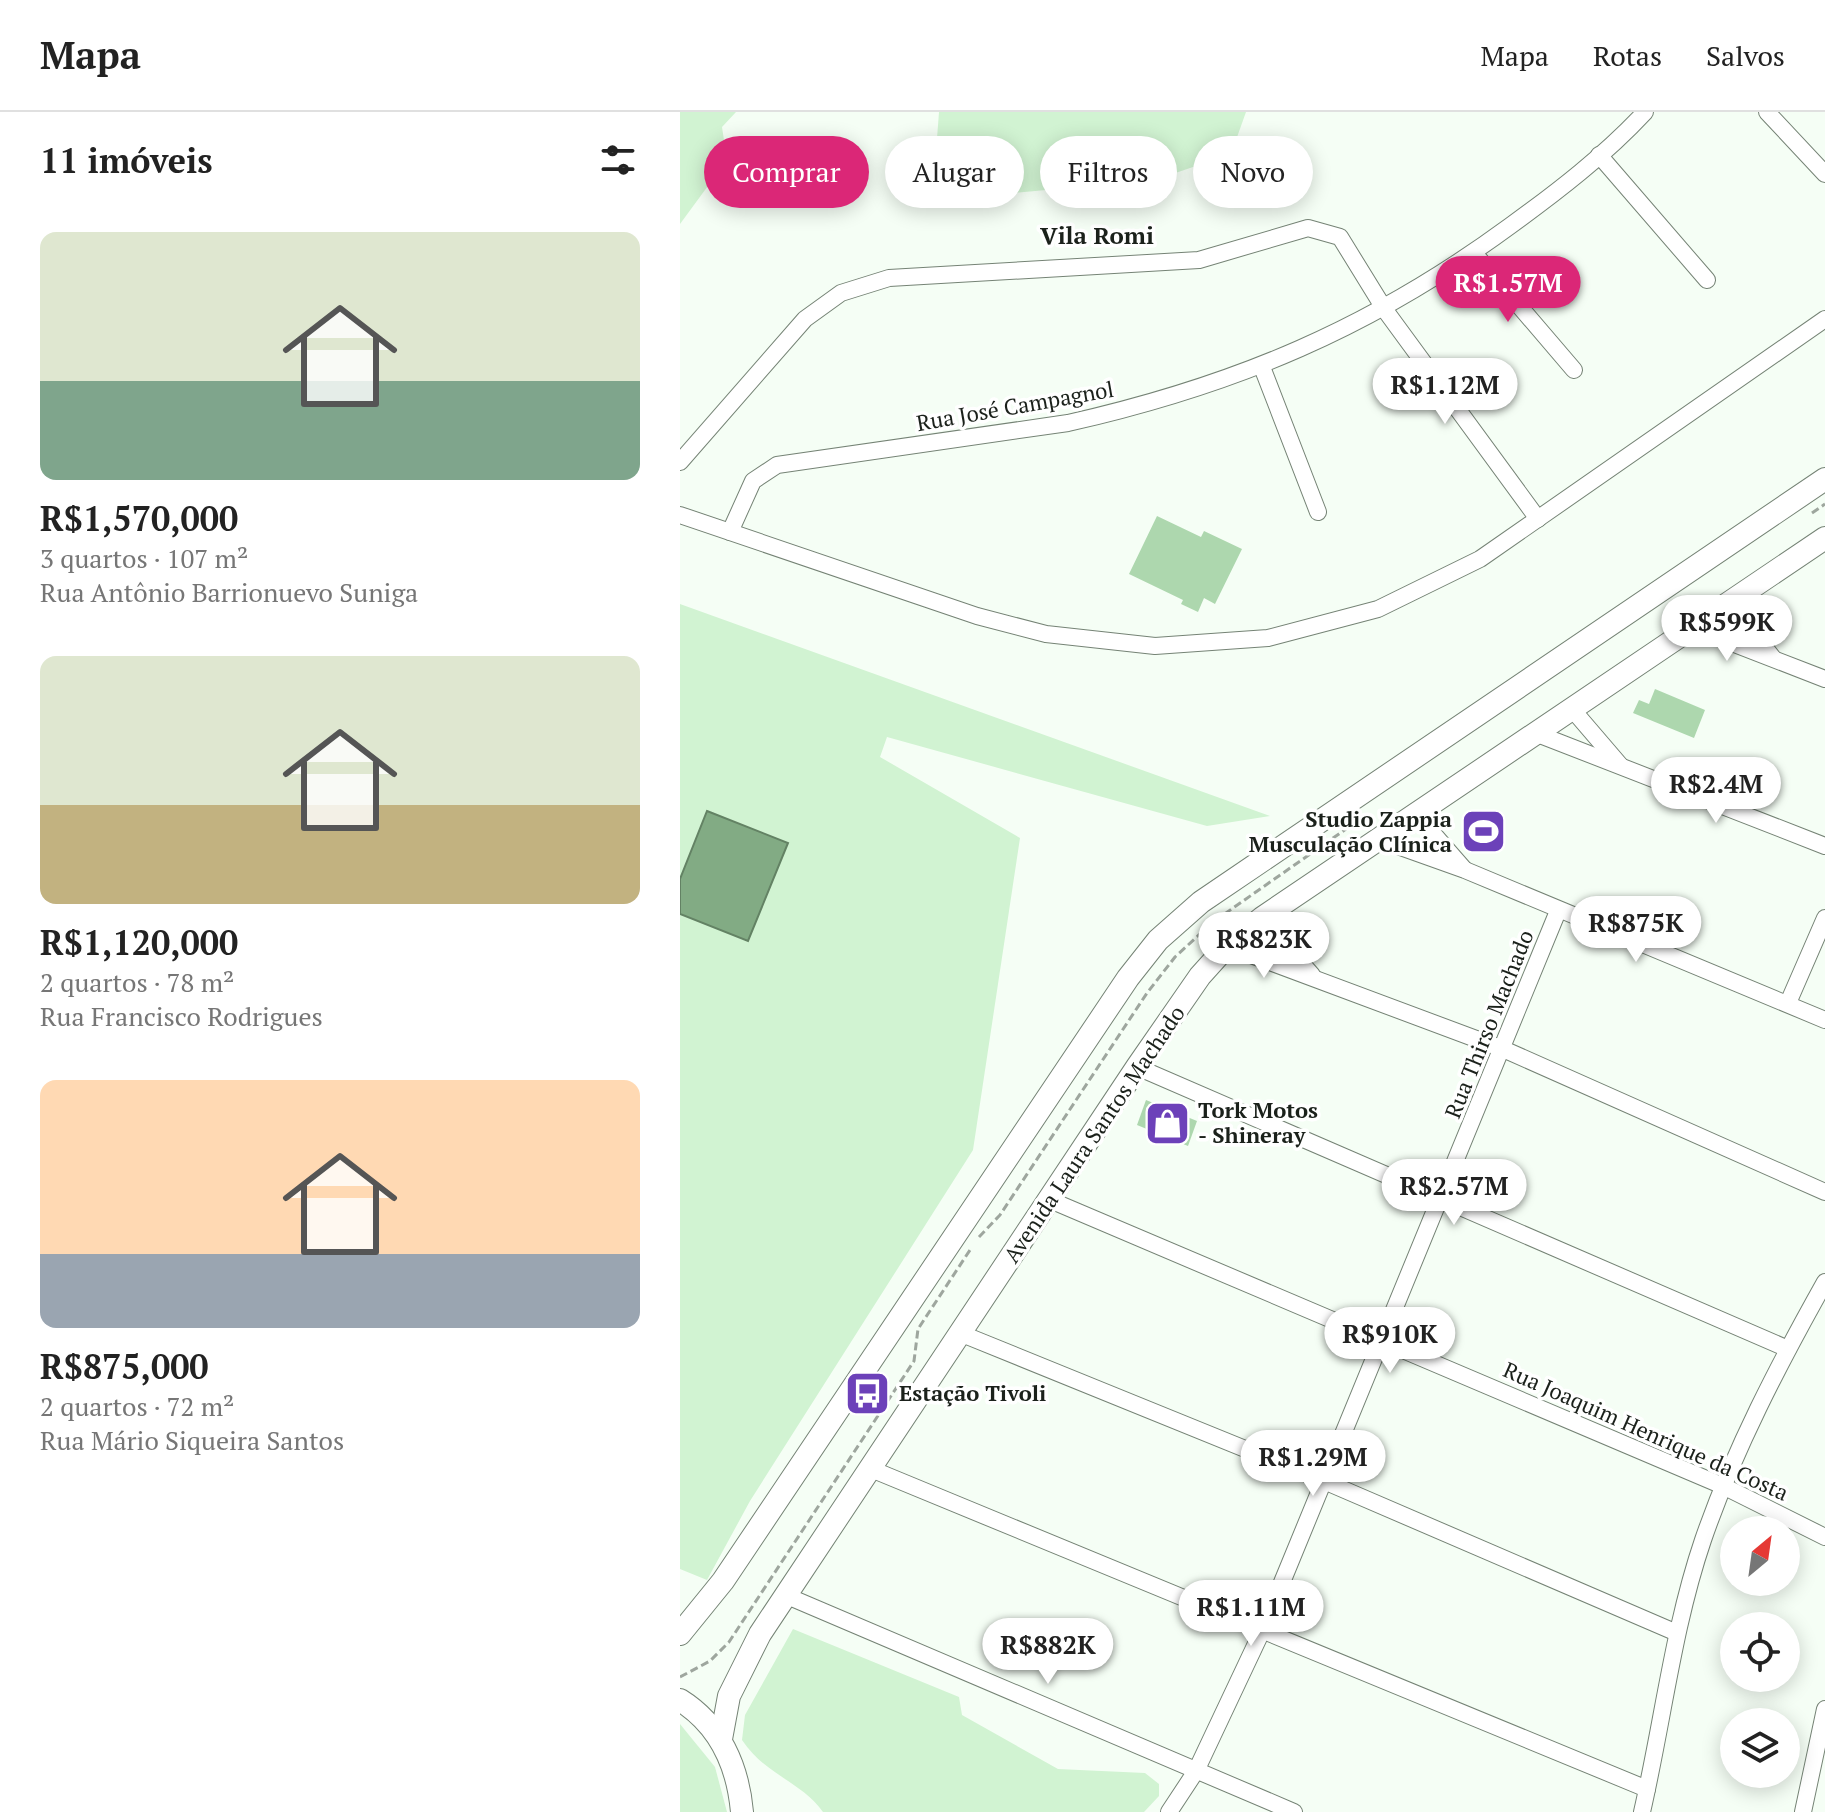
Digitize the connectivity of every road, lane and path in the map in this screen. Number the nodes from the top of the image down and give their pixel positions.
1 (1645, 112) edge
2 (1767, 112) edge
3 (1599, 155) junction
4 (1825, 174) edge
5 (1474, 253) junction
6 (1707, 280) dead end
7 (1385, 310) junction
8 (1825, 319) edge
9 (1262, 367) junction
10 (1574, 370) dead end
11 (680, 462) edge
12 (1825, 479) edge
13 (1825, 504) edge
14 (1318, 512) dead end
15 (680, 515) edge
16 (1538, 519) junction
17 (1800, 521) dead end
18 (730, 532) junction
19 (1825, 538) edge
20 (1731, 604) junction
21 (1696, 629) junction
22 (1774, 659) junction
23 (1825, 679) edge
24 (1572, 709) junction
25 (1535, 733) junction
26 (1621, 766) junction
27 (1416, 814) junction
28 (1364, 817) dead end
29 (1378, 839) junction
30 (1825, 846) edge
31 (1465, 870) junction
32 (1558, 911) junction
33 (1262, 918) junction
34 (1825, 918) edge
35 (1227, 946) junction
36 (1313, 977) junction
37 (1788, 1003) junction
38 (1825, 1020) edge
39 (1503, 1049) junction
40 (1137, 1067) junction
41 (1825, 1192) edge
42 (1050, 1200) junction
43 (1441, 1200) junction
44 (1825, 1282) edge
45 (962, 1334) junction
46 (1382, 1340) junction
47 (1788, 1349) junction
48 (871, 1469) junction
49 (1324, 1481) junction
50 (1723, 1486) junction
51 (1825, 1537) edge
52 (787, 1596) junction
53 (1262, 1631) junction
54 (1677, 1633) junction
55 (680, 1634) edge
56 (680, 1677) edge
57 (680, 1700) edge
58 (1825, 1709) edge
59 (721, 1739) junction
60 (1196, 1771) junction
61 (1647, 1789) junction
62 (742, 1812) edge
63 (1169, 1812) edge
64 (1294, 1812) edge
65 (1642, 1812) edge
66 (1803, 1812) edge

1 - 3 street, Rua José Campagnol
2 - 4 street
3 - 5 street, Rua José Campagnol
3 - 6 street
5 - 7 street, Rua José Campagnol
5 - 10 street
7 - 9 street, Rua José Campagnol
7 - 11 street
7 - 16 street
8 - 16 street
9 - 14 street
9 - 18 street, Rua José Campagnol
12 - 55 main road
13 - 17 path
15 - 18 street
16 - 18 street
19 - 20 main road, Avenida Laura Santos Machado
20 - 21 main road, Avenida Laura Santos Machado
20 - 22 street
21 - 22 street
21 - 24 main road, Avenida Laura Santos Machado
22 - 23 street
24 - 25 main road, Avenida Laura Santos Machado
24 - 26 street
25 - 26 street
25 - 27 main road, Avenida Laura Santos Machado
26 - 30 street
27 - 29 main road, Avenida Laura Santos Machado
27 - 31 street
28 - 56 path
29 - 31 street
29 - 33 main road, Avenida Laura Santos Machado
31 - 32 street
32 - 37 street
32 - 39 street, Rua Thirso Machado
33 - 35 main road, Avenida Laura Santos Machado
33 - 36 street
34 - 37 street
35 - 36 street
35 - 40 main road, Avenida Laura Santos Machado
36 - 39 street
37 - 38 street
39 - 41 street
39 - 43 street, Rua Thirso Machado
40 - 42 main road, Avenida Laura Santos Machado
40 - 43 street
42 - 45 main road, Avenida Laura Santos Machado
42 - 46 street, Rua Joaquim Henrique da Costa
43 - 46 street, Rua Thirso Machado
43 - 47 street
44 - 47 street
45 - 48 main road, Avenida Laura Santos Machado
45 - 49 street
46 - 49 street, Rua Thirso Machado
46 - 50 street, Rua Joaquim Henrique da Costa
47 - 50 street
48 - 52 main road, Avenida Laura Santos Machado
48 - 53 street
49 - 53 street, Rua Thirso Machado
49 - 54 street
50 - 51 street, Rua Joaquim Henrique da Costa
50 - 54 street
52 - 59 main road, Avenida Laura Santos Machado
52 - 60 street
53 - 60 street, Rua Thirso Machado
53 - 61 street
54 - 61 street
57 - 59 main road
58 - 66 street
59 - 62 main road
60 - 63 street, Rua Thirso Machado
60 - 64 street
61 - 65 street

